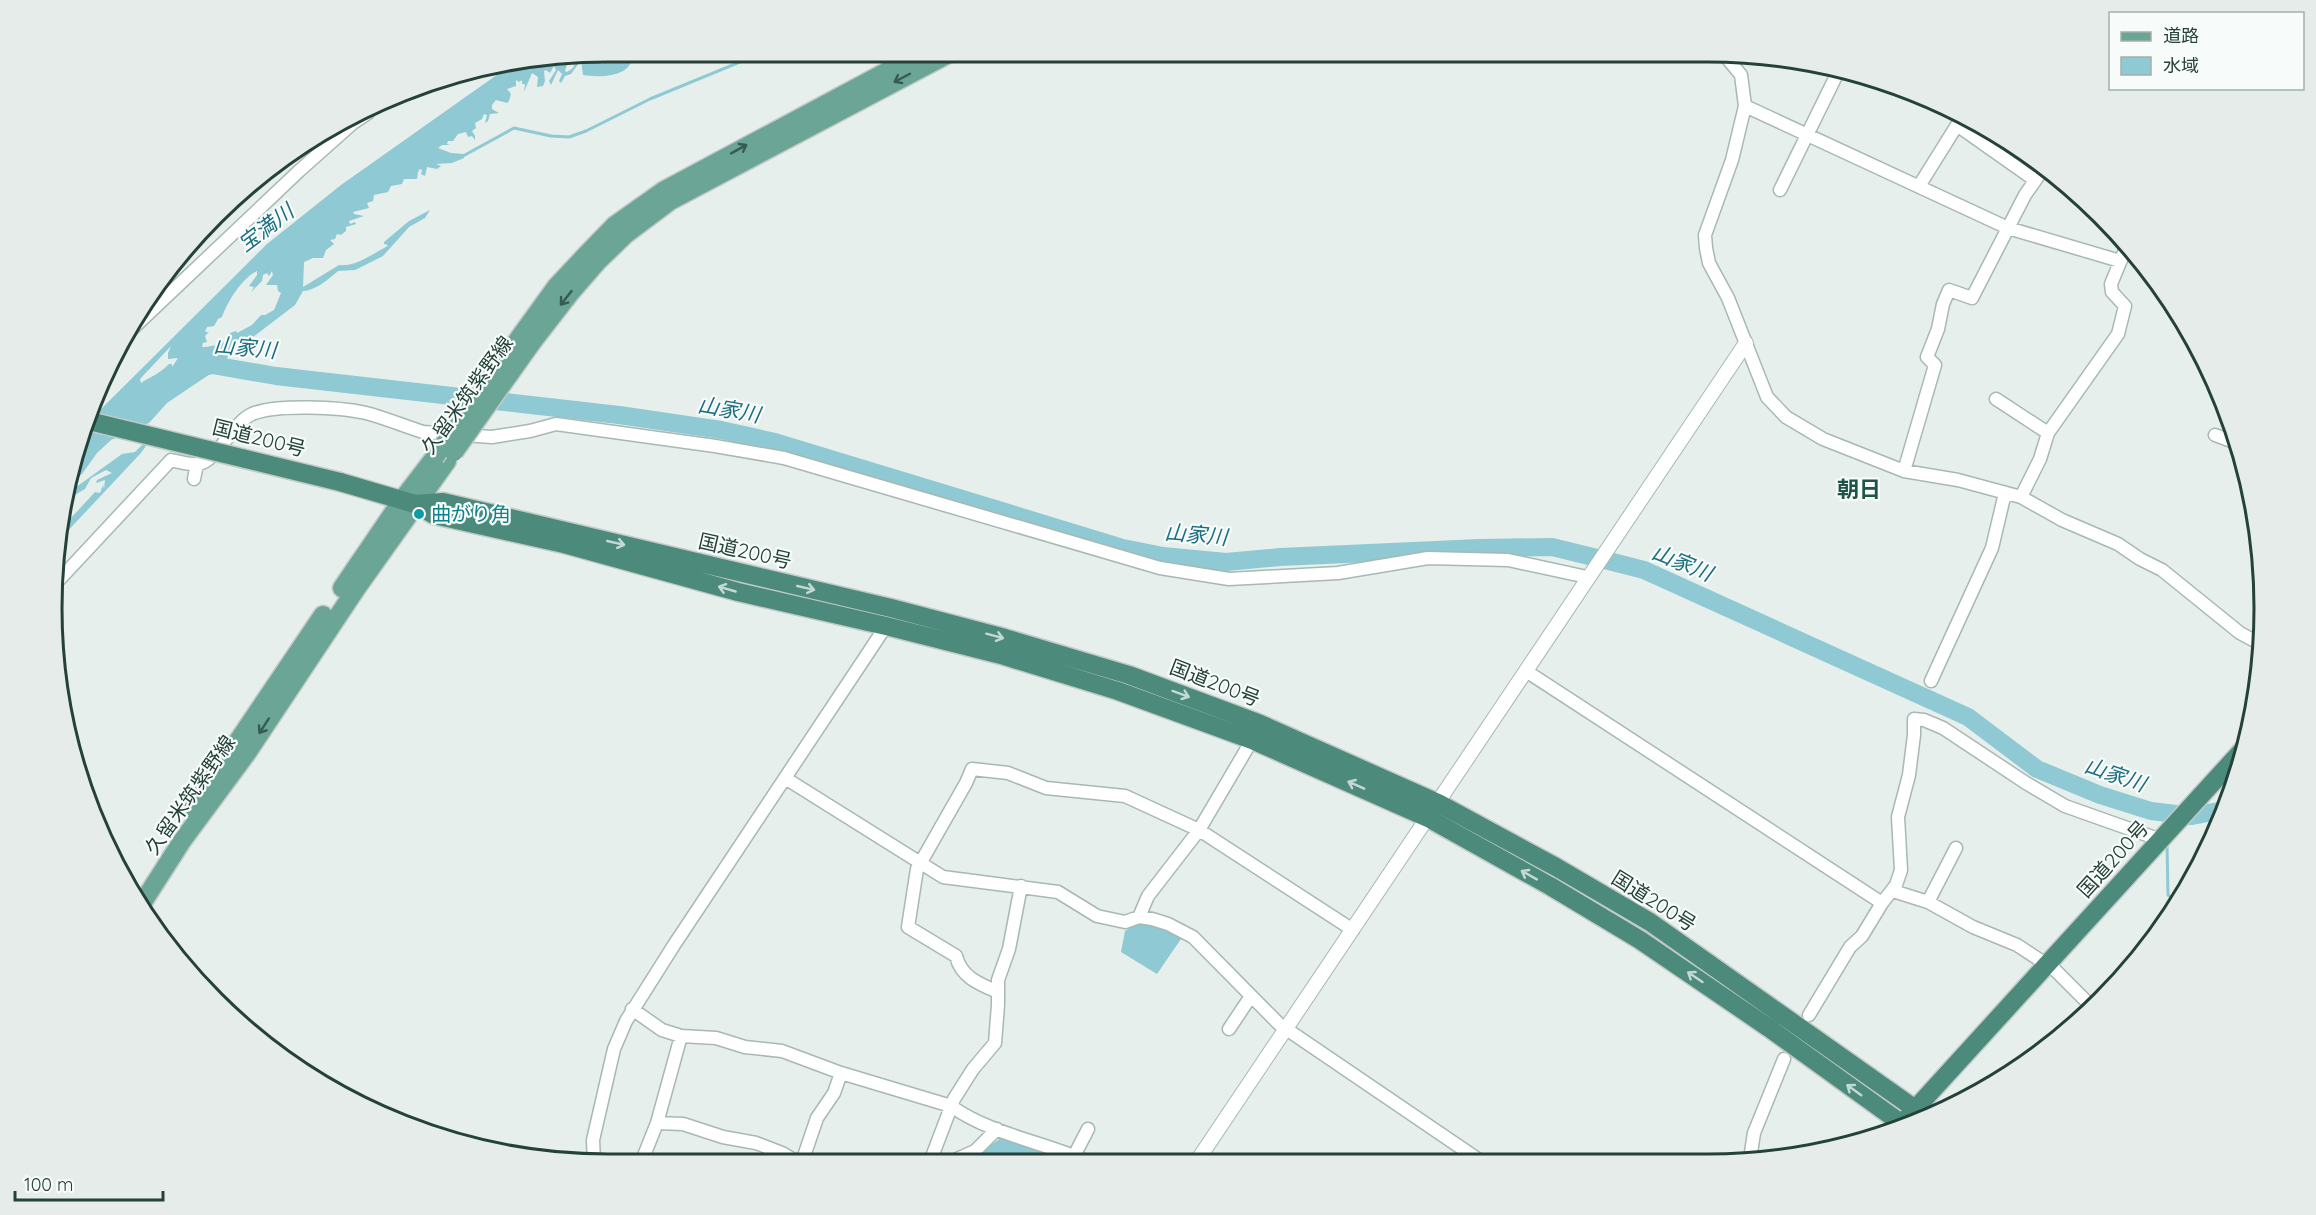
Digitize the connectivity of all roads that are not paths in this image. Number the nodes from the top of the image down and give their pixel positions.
1 (904, 62) edge
2 (933, 62) edge
3 (1731, 63) edge
4 (1836, 77) edge
5 (1745, 106) junction
6 (1957, 125) joint
7 (348, 128) edge
8 (1807, 133) junction
9 (2040, 173) edge
10 (2035, 180) junction
11 (1919, 186) junction
12 (1780, 190) dead end
13 (2008, 228) junction
14 (2124, 253) edge
15 (2120, 261) junction
16 (147, 315) edge
17 (528, 338) junction
18 (1746, 343) junction
19 (1996, 399) dead end
20 (94, 422) edge
21 (2048, 433) junction
22 (2215, 435) dead end
23 (2228, 440) edge
24 (197, 464) junction
25 (1904, 471) junction
26 (195, 479) dead end
27 (2006, 493) junction
28 (2021, 497) junction
29 (409, 502) junction
30 (63, 575) edge
31 (1587, 577) junction
32 (886, 626) junction
33 (2253, 640) edge
34 (1526, 671) junction
35 (1931, 681) dead end
36 (1252, 740) junction
37 (2233, 761) edge
38 (785, 778) junction
39 (1433, 811) junction
40 (1198, 830) junction
41 (2161, 840) junction
42 (1956, 848) dead end
43 (920, 863) junction
44 (1021, 886) junction
45 (139, 887) edge
46 (1893, 891) junction
47 (146, 898) edge
48 (1928, 902) junction
49 (1882, 903) junction
50 (1139, 918) junction
51 (1353, 930) junction
52 (2048, 965) junction
53 (998, 992) junction
54 (1251, 996) junction
55 (2087, 1002) edge
56 (632, 1009) junction
57 (1809, 1015) dead end
58 (1229, 1029) dead end
59 (1286, 1029) junction
60 (681, 1036) junction
61 (1784, 1059) dead end
62 (841, 1073) junction
63 (951, 1106) junction
64 (1928, 1107) edge
65 (1918, 1111) edge
66 (1894, 1121) edge
67 (657, 1123) junction
68 (997, 1128) junction
69 (1088, 1129) dead end
70 (1751, 1151) edge
71 (593, 1153) edge
72 (645, 1154) edge
73 (784, 1154) edge
74 (805, 1154) edge
75 (933, 1154) edge
76 (968, 1154) edge
77 (1068, 1154) edge
78 (1075, 1154) edge
79 (1202, 1154) edge
80 (1470, 1154) edge

17 -> 1 main road, 久留米筑紫野線
2 -> 17 main road, 久留米筑紫野線
3 - 5 street
4 - 8 street
5 - 8 street
5 - 18 street
6 - 10 street
6 - 11 street
7 - 16 street
8 - 11 street
8 - 12 street
9 - 10 street
10 - 13 street
11 - 13 street
13 - 15 street
13 - 25 street
14 - 15 street
15 - 21 street
17 - 29 main road, 久留米筑紫野線, bridge
18 - 25 street
18 - 31 street
19 - 21 street
20 - 29 highway, 国道200号, bridge
21 - 28 street
22 - 23 street
24 - 26 street
24 - 30 street
24 - 31 street
25 - 27 street
27 - 28 street
27 - 35 street
28 - 33 street
32 -> 29 highway, 国道200号
29 -> 39 highway, 国道200号
29 - 45 main road, 久留米筑紫野線
29 -> 47 main road, 久留米筑紫野線
31 - 34 street
32 - 36 highway, 国道200号
32 - 38 street
34 - 39 street
34 - 49 street
39 -> 36 highway, 国道200号
36 - 40 street
37 - 41 highway, 国道200号
38 - 43 street
38 - 56 street
39 - 51 street
39 - 65 highway, 国道200号
66 -> 39 highway, 国道200号
40 - 43 street
40 - 50 street
40 - 51 street
41 - 46 street
41 - 52 highway, 国道200号
42 - 48 street
43 - 44 street
43 - 53 street
44 - 50 street
44 - 53 street
46 - 48 street
46 - 49 street
48 - 52 street
49 - 57 street
50 - 54 street
51 - 59 street
52 - 55 street
52 - 64 highway, 国道200号
53 - 63 street
54 - 58 street
54 - 59 street
56 - 60 street
56 - 71 street
59 - 79 street
59 - 80 street
60 - 62 street
60 - 67 street
61 - 70 street
62 - 63 street
62 - 74 street
63 - 68 street
63 - 75 street
67 - 72 street
67 - 73 street
68 - 76 street
68 - 77 street
69 - 78 street

